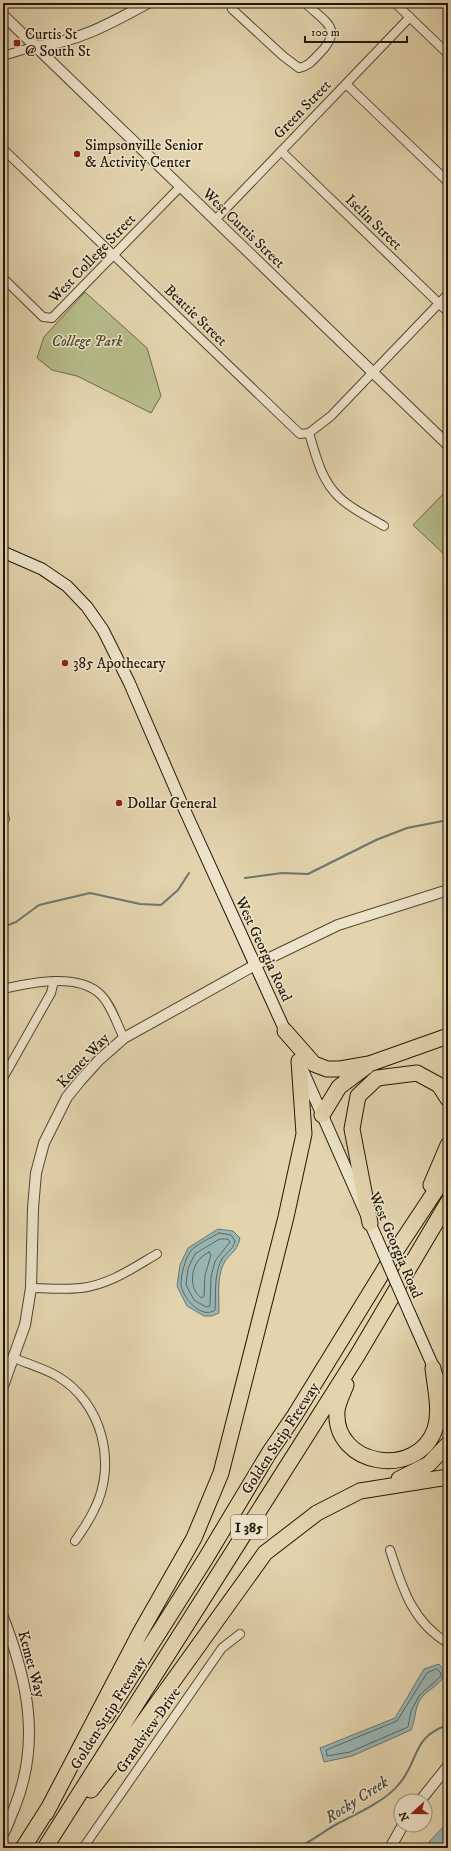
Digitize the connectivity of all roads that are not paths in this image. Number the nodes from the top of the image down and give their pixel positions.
1 (148, 3) edge
2 (230, 3) edge
3 (305, 3) edge
4 (395, 3) edge
5 (3, 15) edge
6 (410, 17) junction
7 (36, 46) junction
8 (448, 54) edge
9 (3, 56) edge
10 (346, 84) junction
11 (3, 149) edge
12 (281, 151) junction
13 (448, 182) edge
14 (180, 187) junction
15 (215, 220) junction
16 (113, 256) junction
17 (3, 278) edge
18 (448, 294) edge
19 (439, 303) junction
20 (448, 312) edge
21 (372, 372) junction
22 (309, 433) junction
23 (448, 445) edge
24 (384, 526) dead end
25 (3, 552) edge
26 (448, 890) edge
27 (256, 965) junction
28 (54, 981) junction
29 (3, 989) edge
30 (285, 1031) junction
31 (448, 1036) edge
32 (124, 1038) junction
33 (299, 1061) junction
34 (369, 1064) junction
35 (3, 1078) edge
36 (448, 1098) edge
37 (322, 1115) junction
38 (448, 1145) edge
39 (448, 1172) edge
40 (448, 1202) edge
41 (370, 1223) junction
42 (414, 1226) junction
43 (157, 1254) dead end
44 (31, 1288) junction
45 (357, 1356) junction
46 (14, 1358) junction
47 (433, 1368) junction
48 (3, 1386) edge
49 (448, 1400) edge
50 (448, 1444) edge
51 (448, 1477) edge
52 (387, 1485) junction
53 (75, 1541) dead end
54 (390, 1550) dead end
55 (3, 1617) edge
56 (240, 1634) dead end
57 (448, 1643) edge
58 (448, 1766) edge
59 (426, 1793) edge
60 (46, 1813) junction
61 (398, 1833) edge
62 (3, 1834) edge
63 (23, 1848) edge
64 (46, 1848) edge
65 (83, 1848) edge
66 (390, 1848) edge

1 - 7 street
2 - 3 street
4 - 6 street
5 - 7 street, West Curtis Street
6 - 8 street
6 - 10 street, Green Street
7 - 9 street
7 - 14 street, West Curtis Street
10 - 12 street, Green Street
10 - 13 street
11 - 16 street, Beattie Street
12 - 15 street, Green Street
12 - 19 street, Iselin Street
14 - 15 street, West Curtis Street
14 - 16 street, West College Street
15 - 21 street, West Curtis Street
16 - 17 street, West College Street
16 - 22 street, Beattie Street
18 - 19 street
19 - 20 street, Iselin Street
19 - 21 street
21 - 22 street
21 - 23 street, West Curtis Street
22 - 24 street
25 - 27 main road, West Georgia Road
26 - 27 street, Kemet Way
27 - 30 main road, West Georgia Road
27 - 32 street, Kemet Way
28 - 29 street
28 - 32 street
28 - 35 street
30 - 33 main road, West Georgia Road
30 - 34 highway
31 - 34 highway
32 - 44 street, Kemet Way
33 - 37 main road, West Georgia Road
33 - 60 highway
34 - 37 highway
36 - 41 highway
37 - 41 main road, West Georgia Road
38 - 42 highway
39 - 42 highway, Golden Strip Freeway / I 385
40 - 45 highway, Golden Strip Freeway / I 385
41 - 47 main road, West Georgia Road, bridge
42 - 60 highway, Golden Strip Freeway / I 385
43 - 44 street
44 - 46 street, Kemet Way
45 - 47 highway
45 - 64 highway, Golden Strip Freeway / I 385
46 - 48 street, Kemet Way
46 - 53 street
47 - 49 main road, West Georgia Road
50 - 52 highway
51 - 52 highway
52 - 64 highway
54 - 57 street
55 - 62 street, Kemet Way
56 - 65 street, Grandview Drive
58 - 59 street
60 - 63 highway, Golden Strip Freeway / I 385
61 - 66 street

